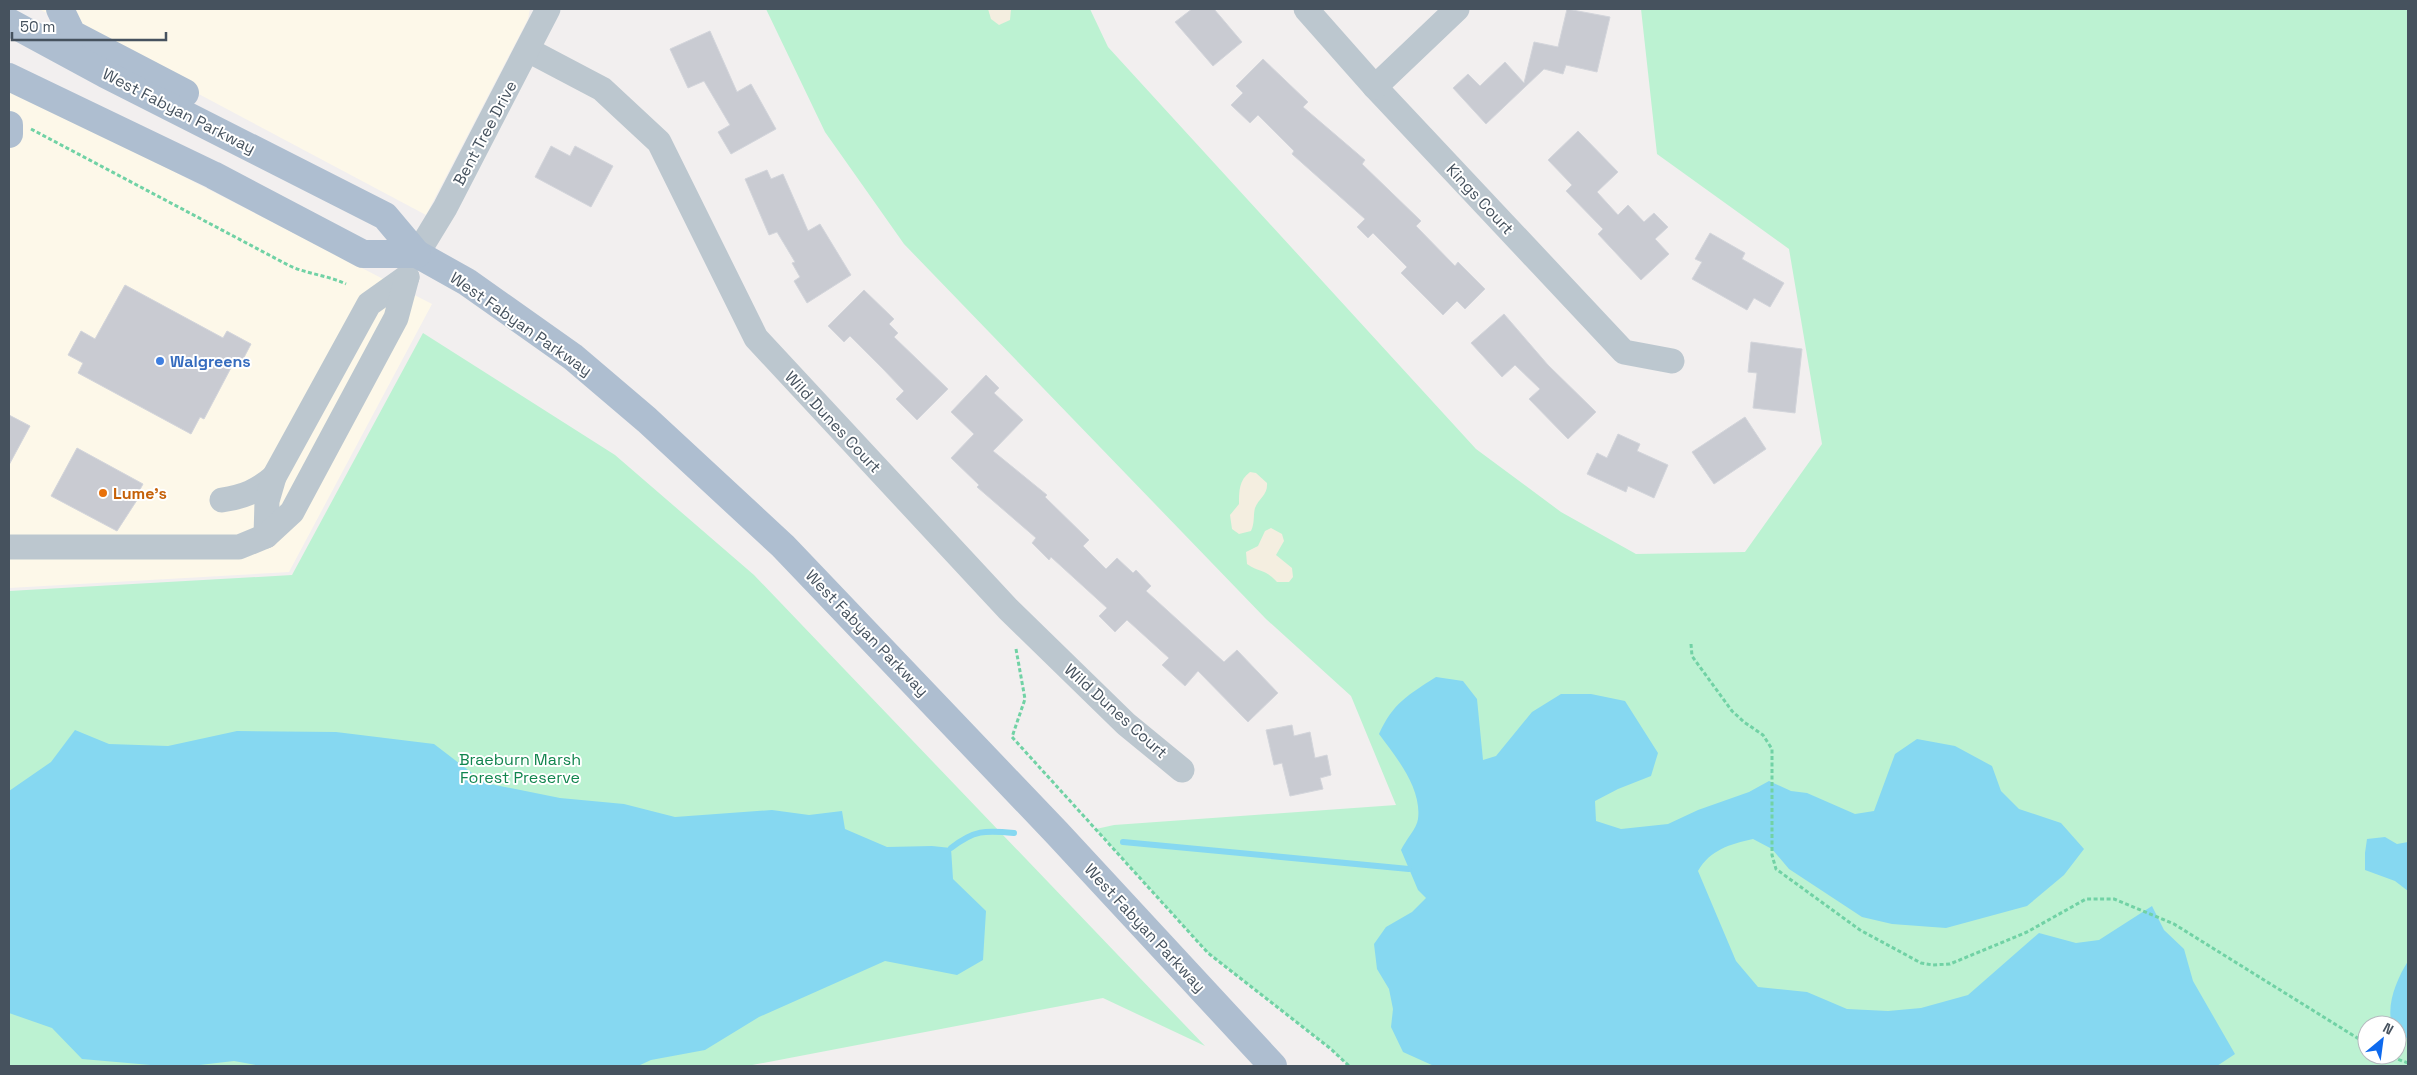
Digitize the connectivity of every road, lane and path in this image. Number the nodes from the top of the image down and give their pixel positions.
1 (60, 9) edge
2 (548, 9) edge
3 (1306, 9) edge
4 (1457, 9) edge
5 (9, 22) edge
6 (528, 50) junction
7 (9, 77) edge
8 (1375, 87) junction
9 (15, 128) edge
10 (302, 172) junction
11 (417, 254) junction
12 (346, 284) dead end
13 (1672, 361) dead end
14 (274, 477) junction
15 (222, 500) dead end
16 (266, 536) junction
17 (9, 548) edge
18 (1015, 644) dead end
19 (1691, 644) dead end
20 (1182, 770) dead end
21 (2357, 1038) edge
22 (1272, 1065) edge
23 (1349, 1066) edge

1 - 10 main road
2 - 6 street, Bent Tree Drive
3 - 8 street, Kings Court
4 - 8 street
5 - 10 main road, West Fabyan Parkway
6 - 11 street, Bent Tree Drive
6 - 20 street, Wild Dunes Court
7 - 11 main road, West Fabyan Parkway
8 - 13 street, Kings Court
9 - 12 path
10 - 11 main road, West Fabyan Parkway
11 - 22 main road, West Fabyan Parkway
14 - 15 street
14 - 16 street
14 - 16 street
16 - 17 street
18 - 23 path
19 - 21 path

